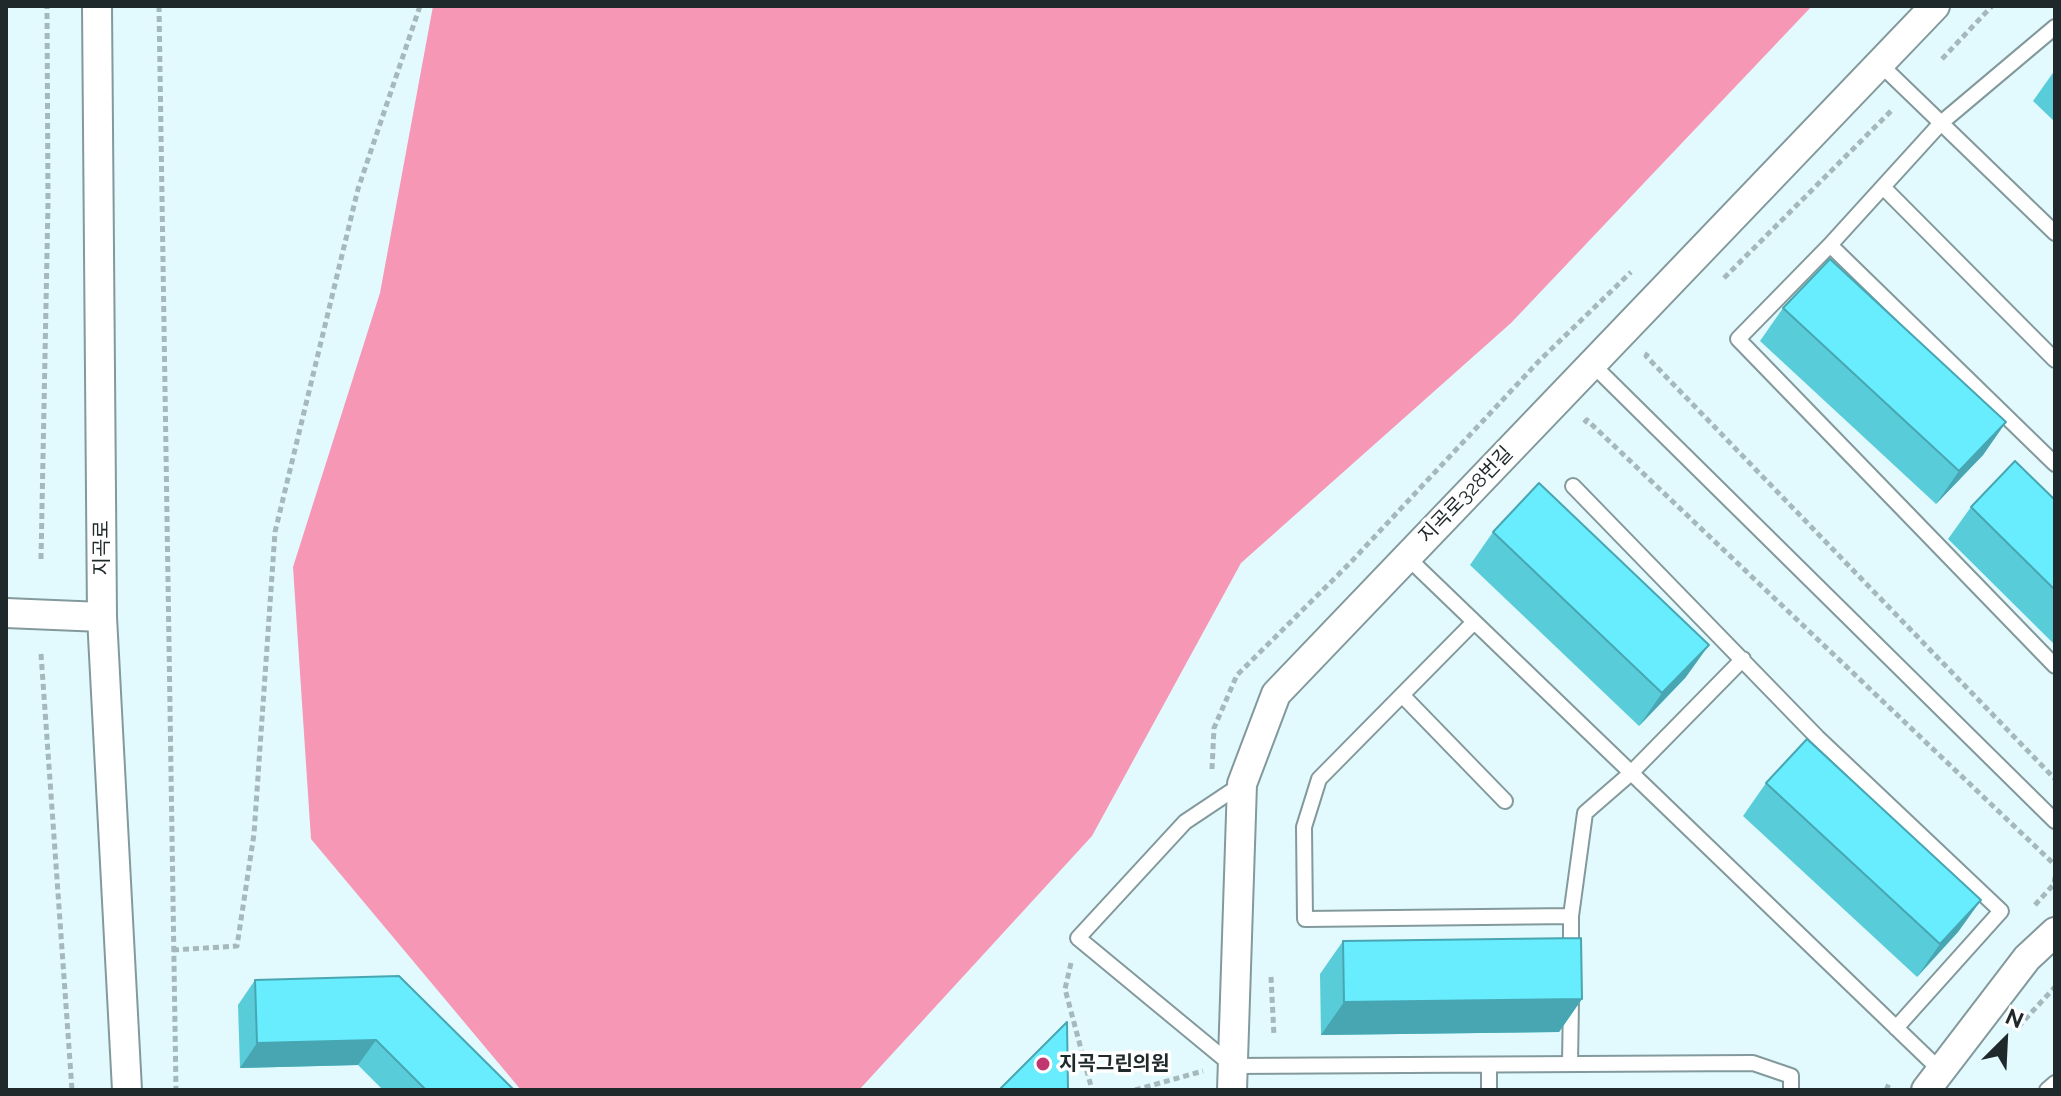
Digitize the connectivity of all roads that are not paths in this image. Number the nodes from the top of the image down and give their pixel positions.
1 (97, 6) edge
2 (1935, 6) edge
3 (2055, 27) edge
4 (1880, 64) junction
5 (1941, 123) junction
6 (1883, 187) junction
7 (2055, 233) edge
8 (1830, 245) junction
9 (2055, 360) edge
10 (1592, 364) junction
11 (2055, 464) edge
12 (1573, 486) dead end
13 (1407, 557) junction
14 (6, 613) edge
15 (102, 617) junction
16 (1474, 622) junction
17 (1743, 659) junction
18 (2055, 666) edge
19 (1402, 695) junction
20 (1631, 773) junction
21 (1242, 784) junction
22 (1505, 801) dead end
23 (2055, 821) edge
24 (1571, 916) junction
25 (2055, 932) edge
26 (1896, 1028) junction
27 (1570, 1064) junction
28 (1489, 1065) junction
29 (1232, 1078) edge
30 (1933, 1080) edge
31 (2055, 1083) edge
32 (127, 1090) edge
33 (1489, 1090) edge
34 (1791, 1090) edge
35 (2047, 1090) edge

1 - 15 street, 지곡로
2 - 4 street, 지곡로328번길
3 - 5 lane
4 - 5 lane
4 - 10 street, 지곡로328번길
5 - 6 lane
5 - 7 lane
6 - 8 lane
6 - 9 lane
8 - 11 lane
8 - 18 lane
10 - 13 street, 지곡로328번길
10 - 23 lane
12 - 17 lane
13 - 16 lane
13 - 21 street, 지곡로328번길
14 - 15 street
15 - 32 street, 지곡로
16 - 19 lane
16 - 20 lane
17 - 20 lane
17 - 26 lane
19 - 22 lane
19 - 24 lane
20 - 24 lane
20 - 26 lane
21 - 29 street, 지곡로328번길
21 - 29 lane
24 - 27 lane
25 - 30 street
26 - 30 lane
27 - 28 lane
27 - 34 lane
28 - 29 lane
28 - 33 lane
31 - 35 lane

